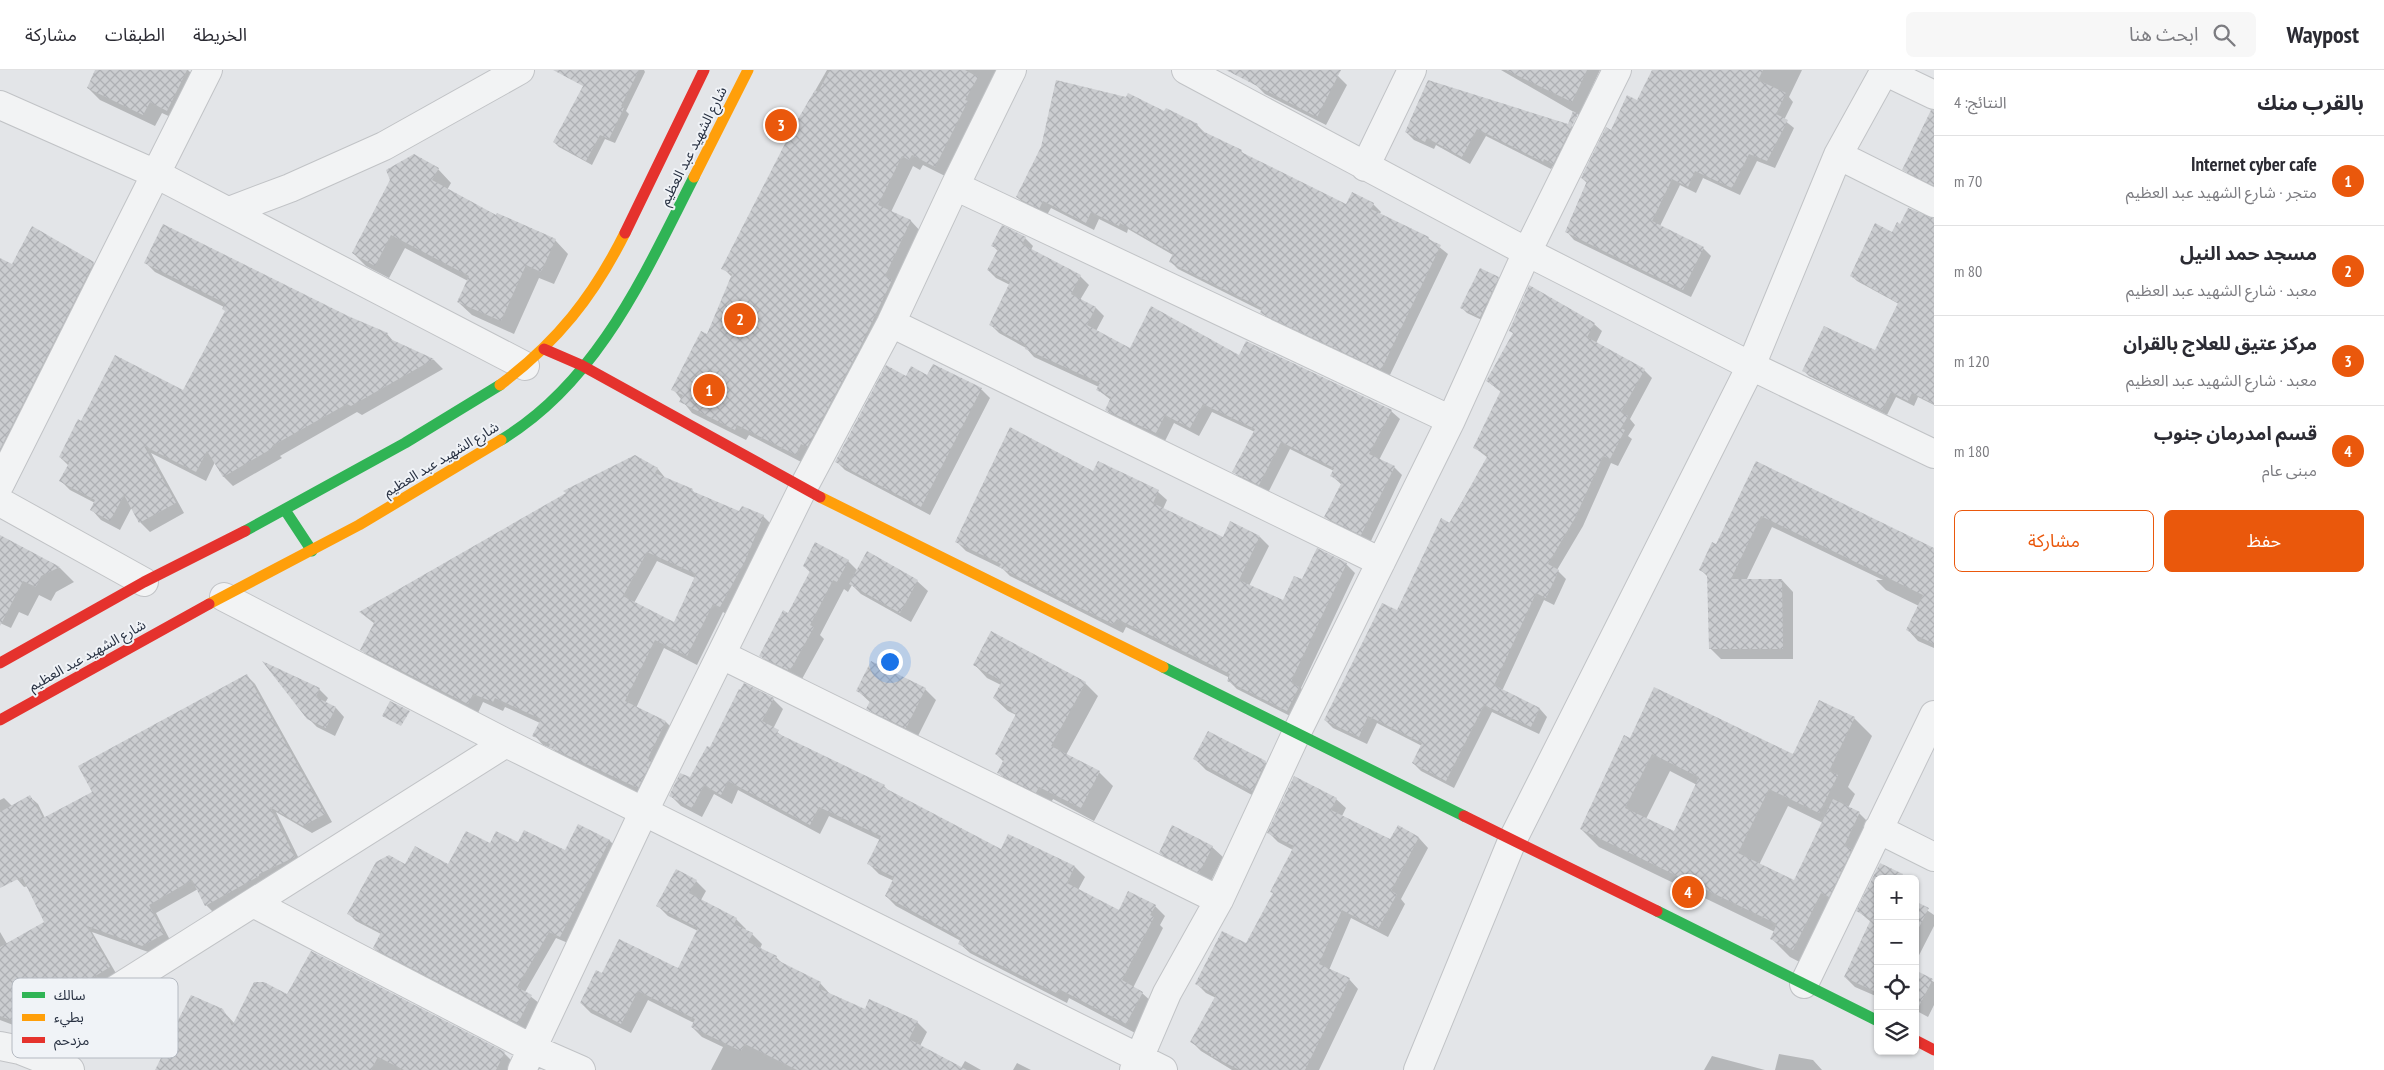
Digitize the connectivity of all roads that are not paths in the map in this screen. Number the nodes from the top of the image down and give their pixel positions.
1 (208, 70) edge
2 (520, 70) edge
3 (703, 70) edge
4 (748, 70) edge
5 (1012, 70) edge
6 (1412, 70) edge
7 (1617, 70) edge
8 (1884, 71) edge
9 (1204, 74) edge
10 (1934, 94) edge
11 (0, 105) edge
12 (1838, 155) junction
13 (1365, 167) junction
14 (156, 174) junction
15 (955, 186) junction
16 (1934, 203) edge
17 (229, 211) junction
18 (1527, 252) junction
19 (892, 323) junction
20 (535, 358) junction
21 (581, 365) junction
22 (1751, 366) junction
23 (1451, 420) junction
24 (1934, 454) edge
25 (0, 484) edge
26 (803, 488) junction
27 (0, 502) edge
28 (286, 510) junction
29 (312, 551) junction
30 (1381, 562) junction
31 (144, 582) junction
32 (224, 597) junction
33 (722, 655) junction
34 (0, 663) edge
35 (1934, 715) edge
36 (0, 720) edge
37 (1296, 734) junction
38 (506, 743) junction
39 (644, 811) junction
40 (1878, 829) junction
41 (1512, 841) junction
42 (1934, 857) edge
43 (1218, 900) junction
44 (253, 903) junction
45 (127, 978) edge
46 (1804, 984) junction
47 (1874, 1019) edge
48 (1919, 1042) edge
49 (1934, 1050) edge
50 (37, 1058) edge
51 (528, 1060) edge
52 (1146, 1066) edge
53 (70, 1070) edge
54 (581, 1070) edge
55 (1418, 1070) edge

1 - 14 street
2 - 17 street
3 - 20 main road, شارع الشهيد عبد العظيم
4 - 21 main road, شارع الشهيد عبد العظيم
5 - 15 street
6 - 13 street
7 - 18 street
8 - 10 street
8 - 12 street
9 - 13 street
11 - 14 street
12 - 16 street
12 - 22 street
13 - 18 street
14 - 17 street
14 - 25 street
15 - 19 street
15 - 23 street
17 - 20 street
18 - 22 street
18 - 23 street
19 - 26 street
19 - 30 street
20 - 21 main road
20 - 28 main road, شارع الشهيد عبد العظيم
21 - 26 main road
21 - 29 main road, شارع الشهيد عبد العظيم
22 - 24 street
22 - 41 street
23 - 30 street
26 - 33 street
26 - 37 main road
27 - 31 street
28 - 29 main road
28 - 31 main road, شارع الشهيد عبد العظيم
29 - 32 main road, شارع الشهيد عبد العظيم
30 - 37 street
31 - 34 main road, شارع الشهيد عبد العظيم
32 - 36 main road, شارع الشهيد عبد العظيم
32 - 38 street
33 - 39 street
33 - 43 street
35 - 40 street
37 - 41 main road
37 - 43 street
38 - 39 street
38 - 44 street
39 - 51 street
39 - 52 street
40 - 42 street
40 - 46 street
41 - 46 main road
41 - 55 street
43 - 52 street
44 - 45 street
44 - 51 street
46 - 47 main road
48 - 49 main road
50 - 53 street
51 - 54 street

